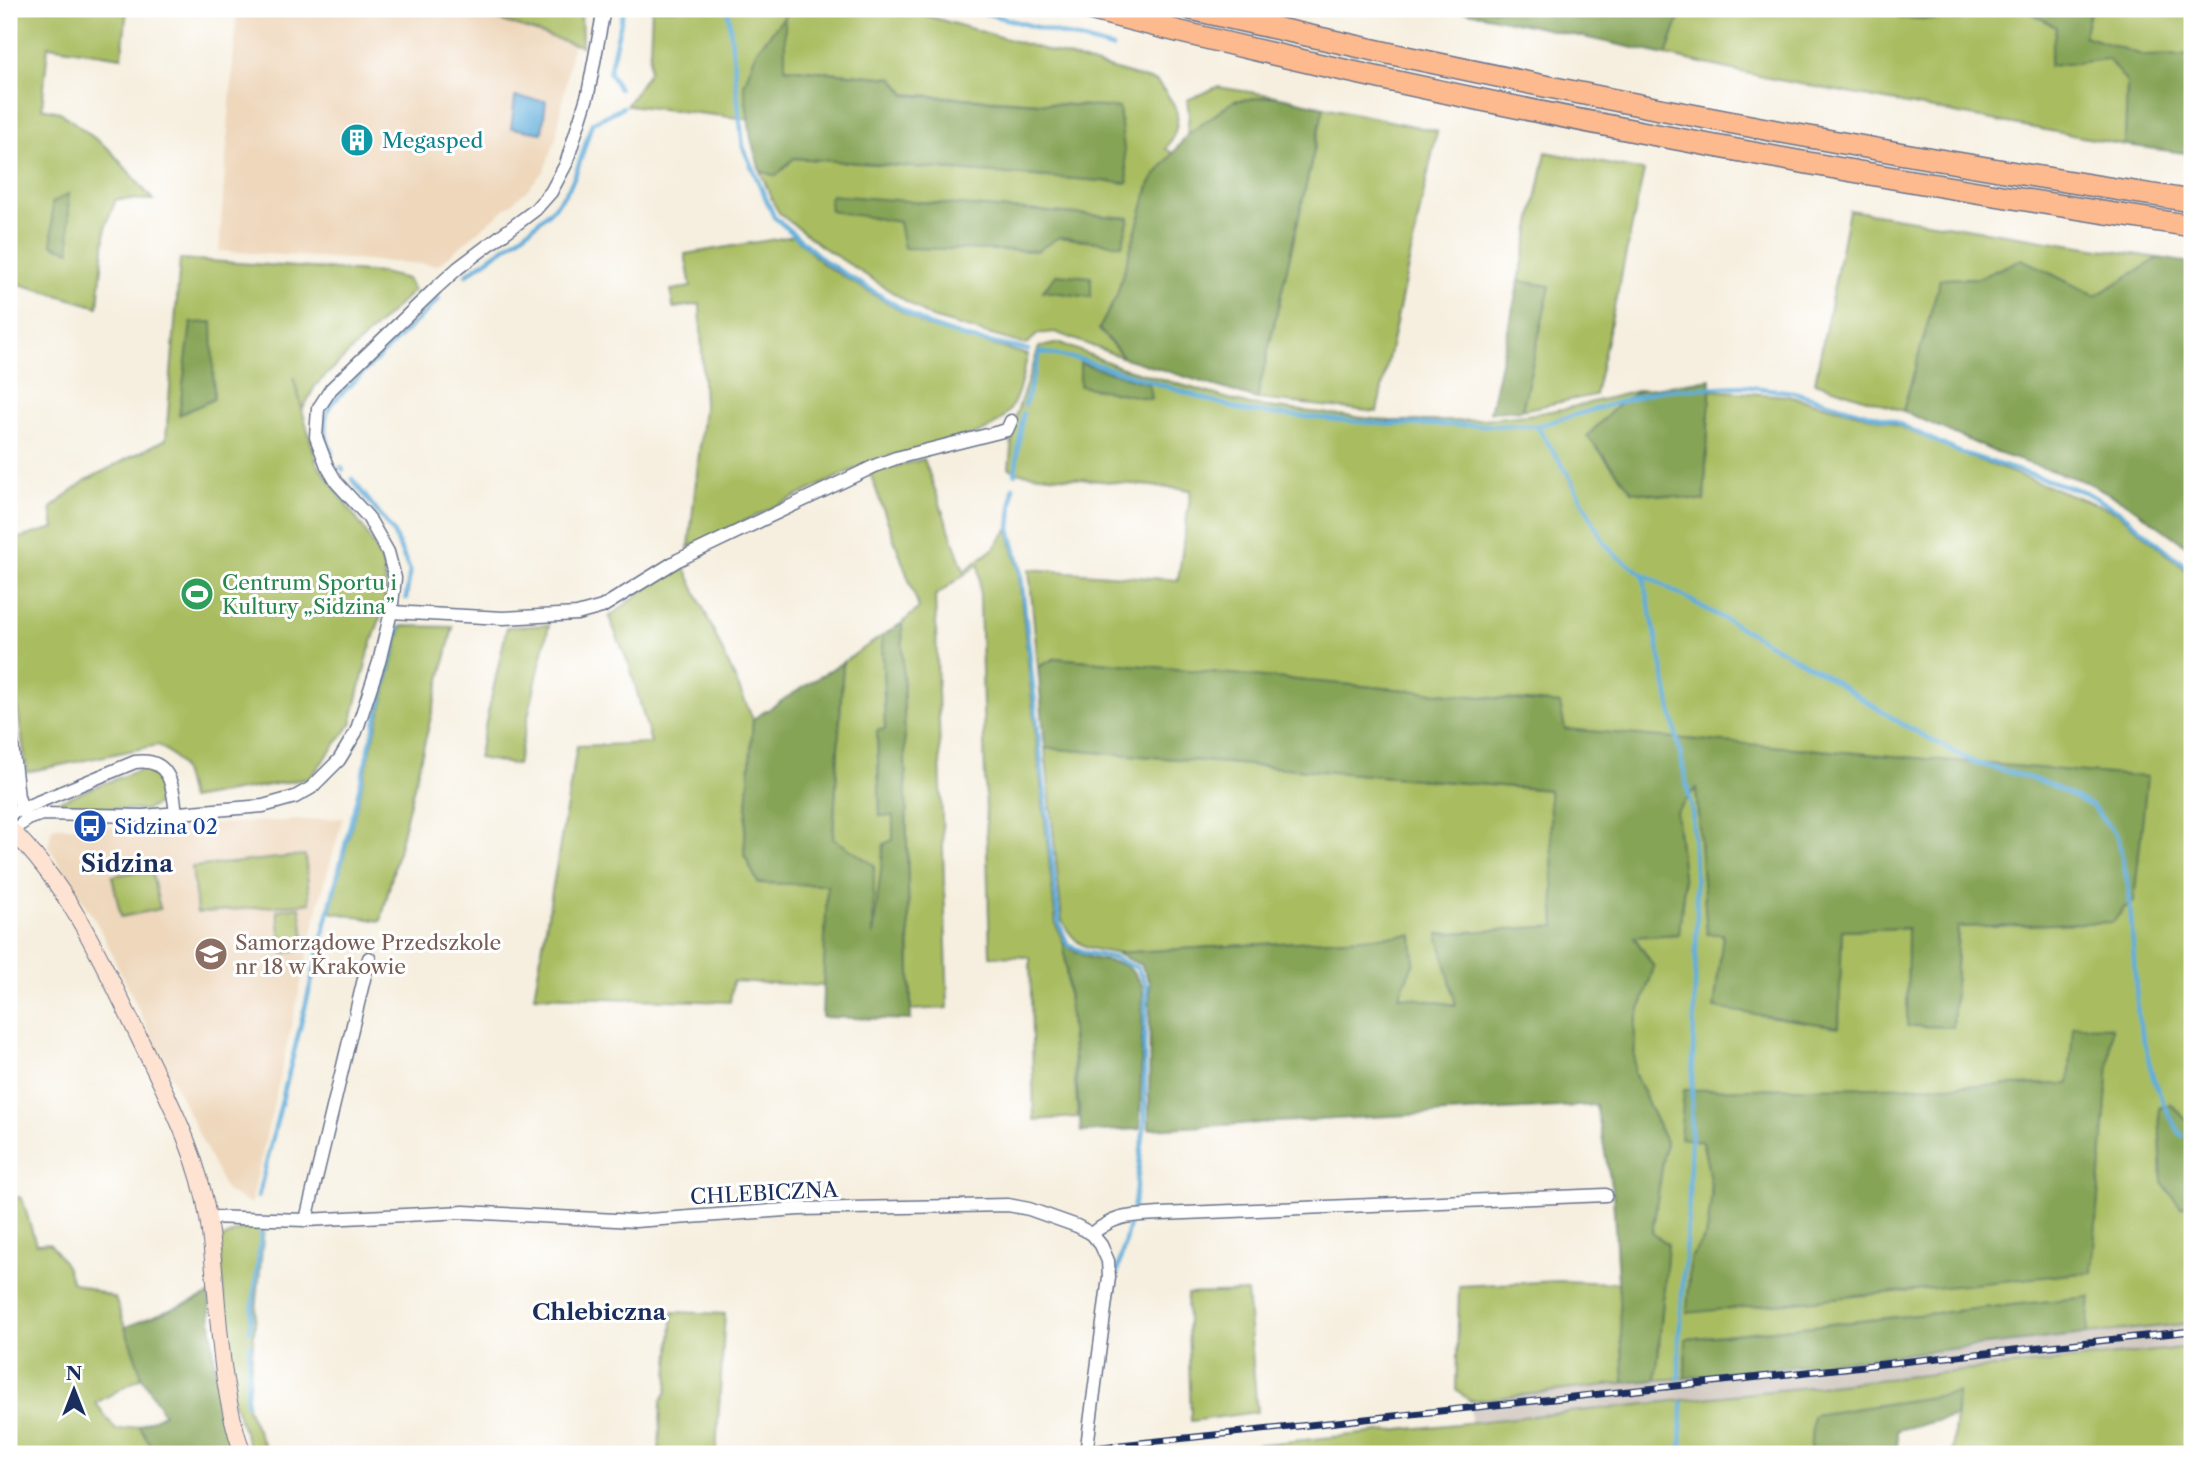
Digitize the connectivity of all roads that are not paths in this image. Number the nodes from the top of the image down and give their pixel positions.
1 (604, 9) edge
2 (1089, 9) edge
3 (1191, 9) edge
4 (2192, 201) edge
5 (2192, 226) edge
6 (1011, 421) dead end
7 (391, 612) junction
8 (9, 718) edge
9 (9, 814) edge
10 (24, 814) junction
11 (176, 814) junction
12 (10, 830) edge
13 (369, 958) dead end
14 (1606, 1195) dead end
15 (208, 1217) junction
16 (306, 1220) junction
17 (1092, 1234) junction
18 (243, 1454) edge
19 (1086, 1454) edge

1 - 7 street
2 - 5 highway
3 - 4 highway
6 - 7 street
7 - 11 street
8 - 10 street
9 - 10 street
10 - 11 street
10 - 11 street
10 - 12 street
12 - 15 street
13 - 16 street
14 - 17 street
15 - 16 street, CHLEBICZNA
15 - 18 street
16 - 17 street, CHLEBICZNA
17 - 19 street

